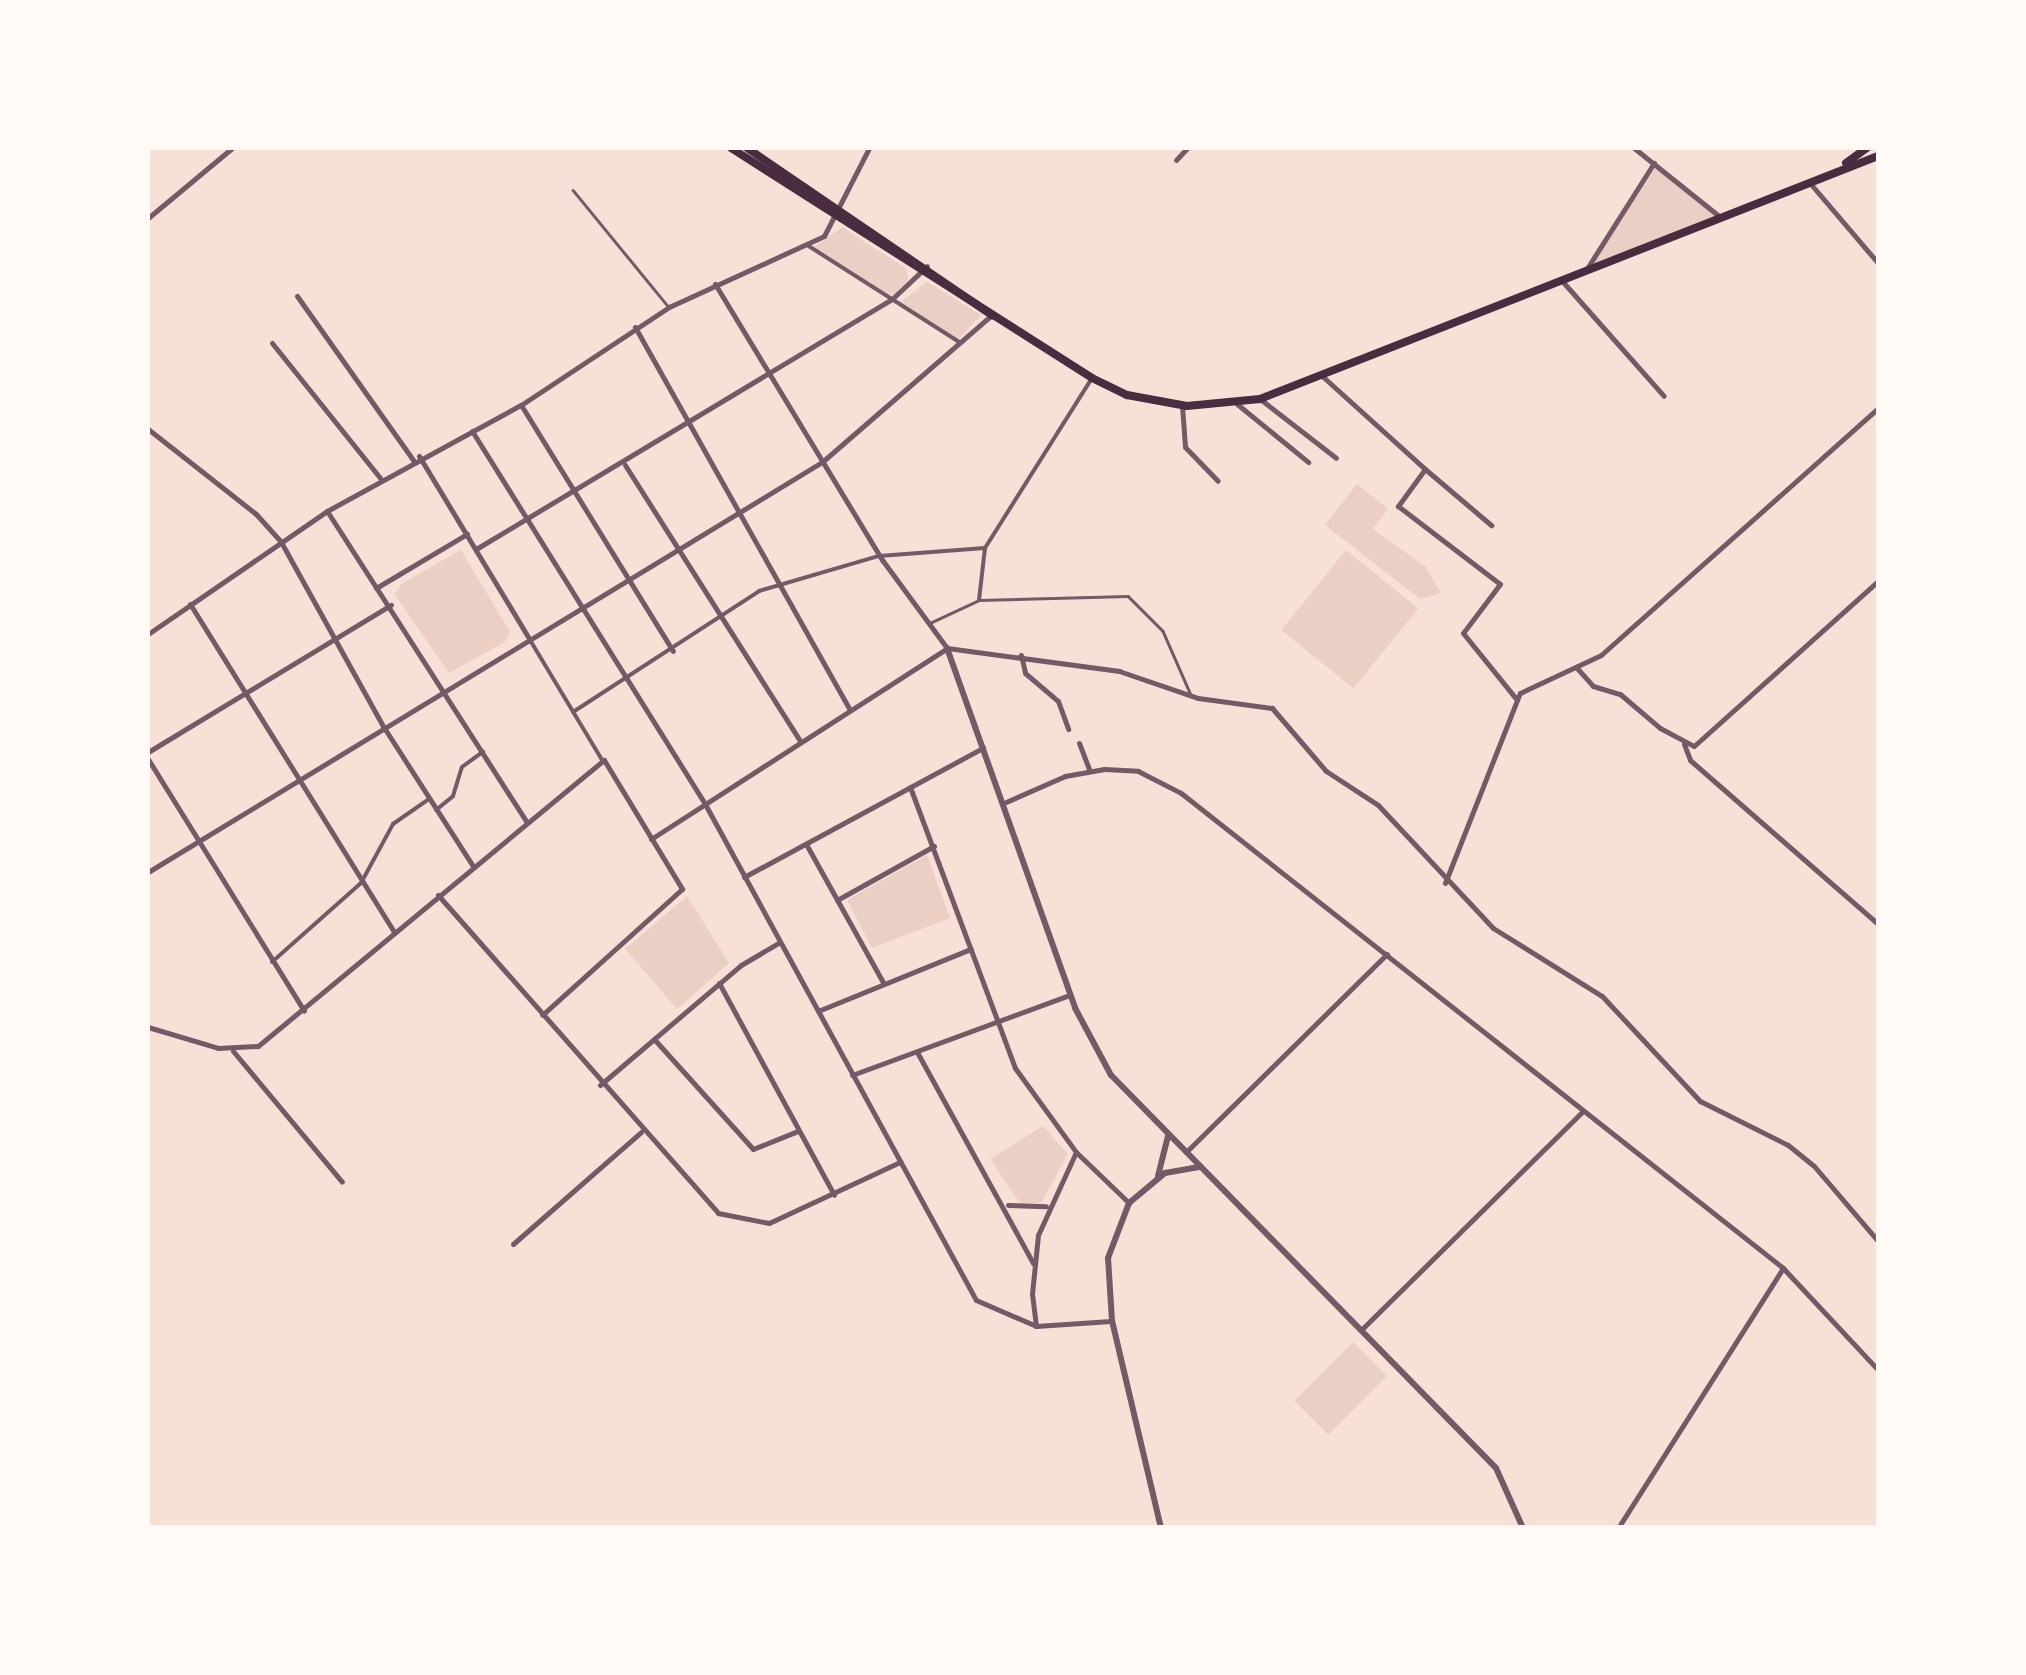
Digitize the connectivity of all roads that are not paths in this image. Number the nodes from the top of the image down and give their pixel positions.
1 (232, 148) edge
2 (731, 148) edge
3 (747, 148) edge
4 (869, 148) edge
5 (1188, 148) edge
6 (1634, 148) edge
7 (1864, 149) edge
8 (1878, 156) edge
9 (1176, 160) dead end
10 (1654, 163) junction
11 (1840, 168) junction
12 (1809, 182) junction
13 (573, 190) dead end
14 (839, 212) junction
15 (148, 218) edge
16 (1723, 218) junction
17 (807, 245) junction
18 (1878, 263) edge
19 (924, 268) junction
20 (1584, 274) junction
21 (1563, 282) junction
22 (714, 284) junction
23 (297, 296) dead end
24 (890, 300) junction
25 (669, 307) junction
26 (992, 315) junction
27 (636, 327) junction
28 (959, 342) junction
29 (272, 344) dead end
30 (770, 374) junction
31 (1320, 374) junction
32 (1092, 378) junction
33 (1664, 396) dead end
34 (1260, 399) junction
35 (522, 404) junction
36 (1236, 404) junction
37 (1182, 405) junction
38 (1878, 408) edge
39 (691, 422) junction
40 (148, 428) edge
41 (472, 431) junction
42 (416, 458) junction
43 (1336, 458) dead end
44 (822, 462) junction
45 (1308, 462) dead end
46 (624, 466) junction
47 (1425, 469) junction
48 (380, 478) junction
49 (1218, 480) dead end
50 (576, 491) junction
51 (327, 511) junction
52 (744, 511) junction
53 (528, 520) junction
54 (1491, 525) dead end
55 (467, 534) junction
56 (280, 542) junction
57 (985, 548) junction
58 (476, 549) junction
59 (678, 549) junction
60 (879, 556) junction
61 (628, 577) junction
62 (1878, 581) edge
63 (376, 588) junction
64 (785, 588) junction
65 (979, 600) junction
66 (190, 604) junction
67 (391, 605) junction
68 (580, 605) junction
69 (719, 613) junction
70 (929, 624) junction
71 (148, 634) edge
72 (528, 637) junction
73 (336, 638) junction
74 (947, 648) junction
75 (672, 651) junction
76 (1021, 655) junction
77 (1576, 667) junction
78 (624, 678) junction
79 (444, 690) junction
80 (244, 693) junction
81 (1192, 696) junction
82 (1517, 700) junction
83 (850, 710) junction
84 (573, 712) junction
85 (382, 726) junction
86 (1068, 729) dead end
87 (801, 742) junction
88 (1079, 743) dead end
89 (1684, 743) junction
90 (986, 747) junction
91 (483, 752) junction
92 (148, 756) edge
93 (602, 760) junction
94 (1090, 771) junction
95 (295, 780) junction
96 (910, 788) junction
97 (429, 799) junction
98 (1006, 802) junction
99 (705, 804) junction
100 (436, 810) junction
101 (526, 821) junction
102 (651, 839) junction
103 (197, 842) junction
104 (806, 844) junction
105 (934, 846) junction
106 (473, 866) junction
107 (148, 872) edge
108 (744, 877) junction
109 (360, 883) junction
110 (1445, 883) junction
111 (438, 895) junction
112 (837, 900) junction
113 (1878, 924) edge
114 (394, 932) junction
115 (780, 942) junction
116 (971, 949) junction
117 (1386, 954) junction
118 (272, 962) junction
119 (718, 983) junction
120 (884, 984) junction
121 (1070, 996) junction
122 (304, 1011) junction
123 (818, 1011) junction
124 (542, 1015) junction
125 (994, 1024) junction
126 (148, 1027) edge
127 (654, 1039) junction
128 (233, 1051) junction
129 (917, 1052) junction
130 (852, 1076) junction
131 (600, 1085) junction
132 (1583, 1111) junction
133 (798, 1131) junction
134 (641, 1132) junction
135 (1168, 1133) junction
136 (1076, 1152) junction
137 (1186, 1152) junction
138 (900, 1162) junction
139 (1201, 1166) junction
140 (1157, 1177) junction
141 (342, 1182) dead end
142 (834, 1195) junction
143 (1129, 1203) junction
144 (1005, 1204) junction
145 (1047, 1206) junction
146 (1878, 1241) edge
147 (514, 1244) dead end
148 (1034, 1263) junction
149 (1783, 1268) junction
150 (1112, 1321) junction
151 (1036, 1326) junction
152 (1362, 1329) junction
153 (1878, 1370) edge
154 (1161, 1527) edge
155 (1208, 1528) edge
156 (1523, 1528) edge
157 (1618, 1528) edge

1 - 15 street
2 - 14 main road
3 - 14 main road
4 - 14 street
5 - 9 street
6 - 10 street
7 - 11 main road
8 - 11 main road
10 - 16 street
10 - 20 street
11 - 12 main road
12 - 16 main road
12 - 18 street
13 - 25 lane
14 - 17 street
14 - 19 main road
16 - 20 main road
17 - 22 street
17 - 24 street
19 - 24 street
19 - 26 main road
20 - 21 main road
21 - 31 main road
21 - 33 street
22 - 25 street
22 - 30 street
23 - 42 street
24 - 28 street
24 - 30 street
25 - 27 street
26 - 28 street
26 - 32 main road
27 - 35 street
27 - 39 street
28 - 44 street
29 - 48 street
30 - 39 street
30 - 44 street
31 - 34 main road
31 - 47 street
32 - 37 main road
32 - 57 street
34 - 36 main road
34 - 43 street
35 - 41 street
35 - 50 street
36 - 37 main road
36 - 45 street
37 - 49 street
38 - 77 street
39 - 46 street
39 - 52 street
40 - 56 street
41 - 42 street
41 - 53 street
42 - 48 street
42 - 55 street
44 - 52 street
44 - 60 street
46 - 50 street
46 - 59 street
47 - 54 street
47 - 82 street
48 - 51 street
50 - 53 street
50 - 61 street
51 - 56 street
51 - 63 street
52 - 59 street
52 - 64 street
53 - 58 street
53 - 68 street
55 - 58 street
55 - 63 street
56 - 66 street
56 - 73 street
57 - 60 street
57 - 65 street
58 - 72 street
59 - 61 street
59 - 69 street
60 - 64 street
60 - 70 street
61 - 68 street
61 - 75 street
62 - 89 street
63 - 67 street
64 - 69 street
64 - 83 street
65 - 70 lane
65 - 81 lane
66 - 71 street
66 - 80 street
67 - 73 street
67 - 79 street
68 - 72 street
68 - 78 street
69 - 75 street
69 - 87 street
70 - 74 street
72 - 79 street
72 - 84 street
73 - 80 street
73 - 85 street
74 - 76 street
74 - 83 street
74 - 90 street
75 - 78 street
76 - 81 street
76 - 86 street
77 - 82 street
77 - 89 street
78 - 84 street
78 - 99 street
79 - 85 street
79 - 91 street
80 - 92 street
80 - 95 street
81 - 110 street
82 - 110 street
83 - 87 street
84 - 93 street
85 - 95 street
85 - 97 street
87 - 99 street
88 - 94 street
89 - 113 street
90 - 96 street
90 - 98 street
91 - 100 street
91 - 101 street
92 - 103 street
93 - 101 street
93 - 102 street
94 - 98 street
94 - 117 street
95 - 103 street
95 - 109 street
96 - 104 street
96 - 105 street
97 - 100 street
97 - 109 street
98 - 121 street
99 - 102 street
99 - 108 street
100 - 106 street
101 - 106 street
102 - 124 street
103 - 107 street
103 - 118 street
104 - 108 street
104 - 112 street
105 - 112 street
105 - 116 street
106 - 111 street
108 - 115 street
109 - 114 street
109 - 118 street
110 - 146 street
111 - 114 street
111 - 124 street
112 - 120 street
114 - 122 street
115 - 119 street
115 - 123 street
116 - 120 street
116 - 125 street
117 - 132 street
117 - 137 street
118 - 122 street
119 - 127 street
119 - 133 street
120 - 123 street
121 - 125 street
121 - 135 street
122 - 128 street
123 - 130 street
124 - 131 street
125 - 129 street
125 - 136 street
126 - 128 street
127 - 131 street
127 - 133 street
128 - 141 street
129 - 130 street
129 - 144 street
130 - 138 street
131 - 134 street
132 - 149 street
132 - 152 street
133 - 142 street
134 - 142 street
134 - 147 street
135 - 137 street
135 - 140 street
136 - 143 street
136 - 145 street
137 - 139 street
138 - 142 street
138 - 151 street
139 - 140 street
139 - 152 street
140 - 143 street
143 - 150 street
144 - 145 street
144 - 148 street
145 - 148 street
148 - 151 street
149 - 153 street
149 - 157 street
150 - 151 street
150 - 154 street
152 - 156 street
154 - 155 street

